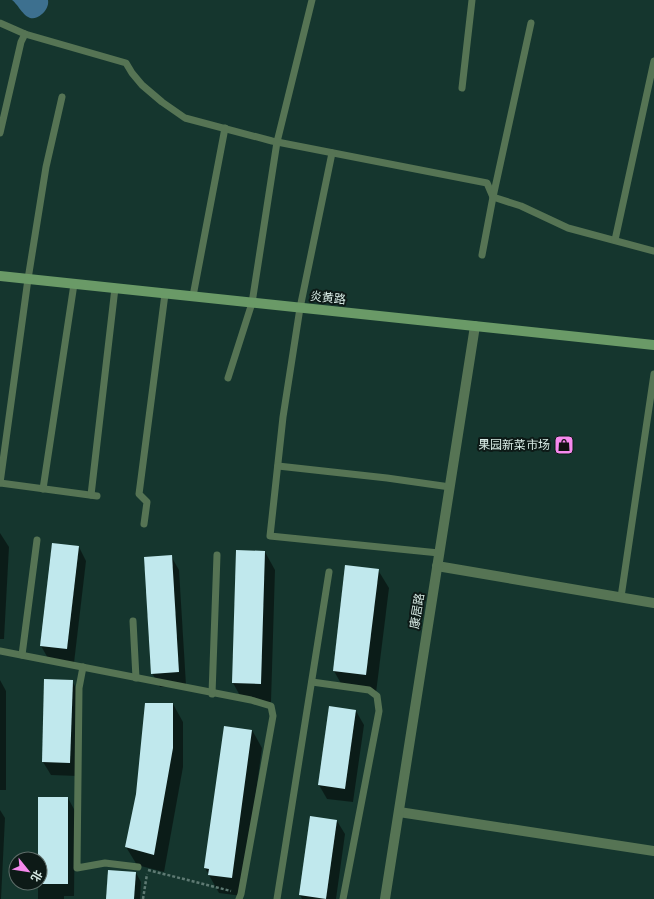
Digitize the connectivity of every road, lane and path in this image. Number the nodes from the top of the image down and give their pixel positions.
1 (312, 0) edge
2 (472, 0) edge
3 (0, 23) edge
4 (531, 23) dead end
5 (25, 34) junction
6 (654, 62) edge
7 (462, 88) dead end
8 (62, 96) dead end
9 (225, 128) junction
10 (0, 133) edge
11 (277, 142) junction
12 (332, 153) junction
13 (493, 196) junction
14 (616, 240) junction
15 (654, 251) edge
16 (482, 255) dead end
17 (0, 276) edge
18 (28, 279) junction
19 (74, 284) junction
20 (115, 288) junction
21 (165, 294) junction
22 (193, 296) junction
23 (252, 303) junction
24 (300, 308) junction
25 (475, 326) junction
26 (654, 345) edge
27 (654, 374) edge
28 (228, 378) dead end
29 (278, 466) junction
30 (0, 483) edge
31 (450, 487) junction
32 (43, 489) junction
33 (144, 524) dead end
34 (37, 540) dead end
35 (439, 553) junction
36 (217, 554) dead end
37 (437, 566) junction
38 (329, 572) dead end
39 (621, 597) junction
40 (654, 603) edge
41 (133, 621) dead end
42 (0, 650) edge
43 (22, 655) junction
44 (83, 667) junction
45 (136, 678) junction
46 (312, 682) junction
47 (212, 693) junction
48 (399, 812) junction
49 (654, 851) edge
50 (138, 867) joint
51 (148, 870) junction
52 (240, 896) edge
53 (143, 899) edge
54 (278, 899) edge
55 (344, 899) edge
56 (385, 899) edge

1 - 11 lane
2 - 7 lane
3 - 5 lane
4 - 13 lane
5 - 9 lane
5 - 10 lane
6 - 14 lane
8 - 18 lane
9 - 11 lane
9 - 22 lane
11 - 12 lane
11 - 23 lane
12 - 13 lane
12 - 24 lane
13 - 14 lane
13 - 16 lane
14 - 15 lane
17 - 18 street, 炎黄路
18 - 19 street, 炎黄路
18 - 30 lane
19 - 20 street, 炎黄路
19 - 32 lane
20 - 21 street, 炎黄路
20 - 32 lane
21 - 22 street, 炎黄路
21 - 33 lane
22 - 23 street, 炎黄路
23 - 24 street, 炎黄路
23 - 28 lane
24 - 25 street, 炎黄路
24 - 29 lane
25 - 26 street, 炎黄路
25 - 31 street, 康居路
27 - 39 lane
29 - 31 lane
29 - 35 lane
30 - 32 lane
31 - 35 street, 康居路
34 - 43 lane
35 - 37 street, 康居路
36 - 47 lane
37 - 39 street
37 - 48 street, 康居路
38 - 46 lane
39 - 40 street
41 - 45 lane
42 - 43 lane
43 - 44 lane
44 - 45 lane
44 - 50 lane
45 - 47 lane
46 - 54 lane
46 - 55 lane
47 - 52 lane
48 - 49 street
48 - 56 street, 康居路
50 - 51 path
51 - 52 path
51 - 53 path

